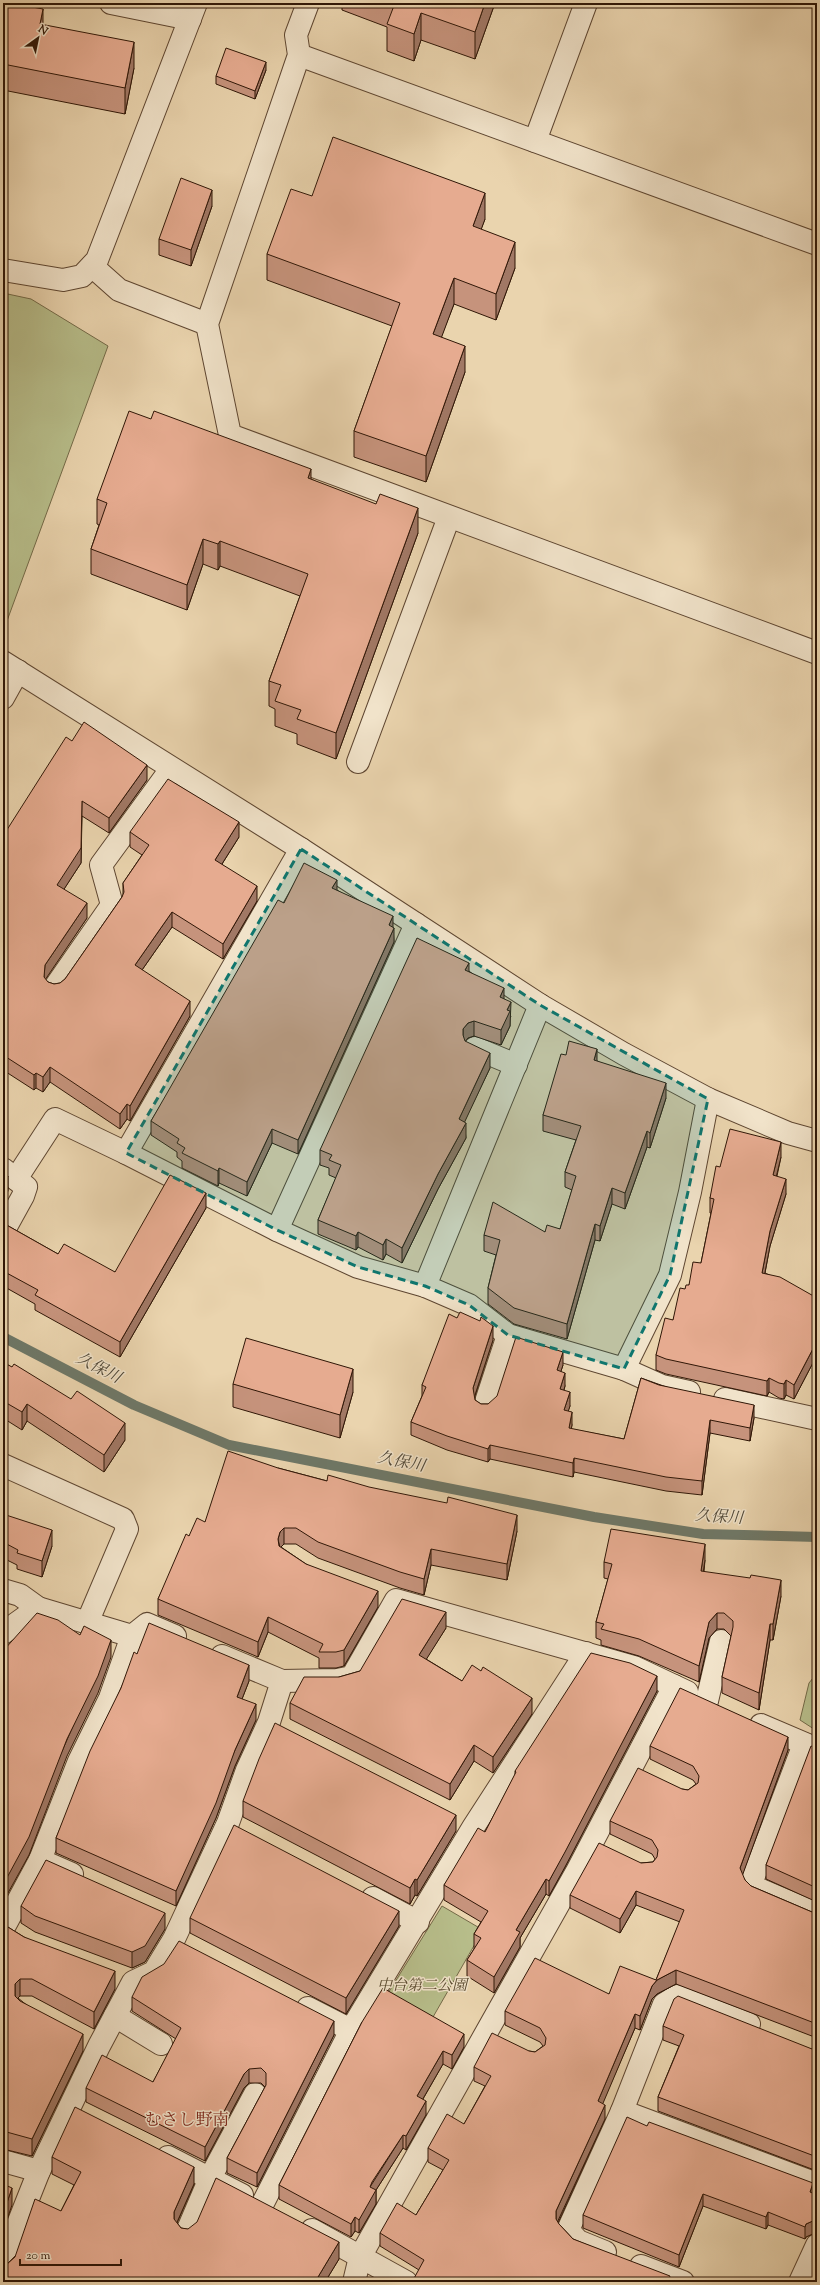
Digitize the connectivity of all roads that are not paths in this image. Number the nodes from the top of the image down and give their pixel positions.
1 (111, 3) edge
2 (308, 3) edge
3 (586, 3) edge
4 (193, 11) edge
5 (299, 55) junction
6 (535, 141) junction
7 (817, 244) edge
8 (92, 266) junction
9 (3, 270) edge
10 (207, 324) junction
11 (449, 517) junction
12 (817, 653) edge
13 (10, 667) edge
14 (3, 698) edge
15 (358, 762) dead end
16 (171, 768) junction
17 (301, 849) junction
18 (416, 924) junction
19 (56, 987) edge
20 (540, 1006) junction
21 (475, 1048) edge
22 (516, 1065) junction
23 (708, 1099) junction
24 (817, 1141) edge
25 (126, 1153) junction
26 (10, 1174) edge
27 (7, 1225) edge
28 (277, 1230) junction
29 (425, 1286) junction
30 (508, 1335) junction
31 (624, 1368) junction
32 (485, 1405) edge
33 (817, 1419) edge
34 (3, 1465) edge
35 (3, 1590) edge
36 (376, 1592) edge
37 (396, 1600) junction
38 (38, 1608) junction
39 (87, 1623) junction
40 (3, 1633) edge
41 (132, 1636) junction
42 (721, 1640) dead end
43 (586, 1653) junction
44 (282, 1681) junction
45 (674, 1686) junction
46 (707, 1701) junction
47 (269, 1722) junction
48 (290, 1732) edge
49 (810, 1746) edge
50 (632, 1765) junction
51 (653, 1775) edge
52 (452, 1816) edge
53 (228, 1823) junction
54 (474, 1826) junction
55 (249, 1834) edge
56 (593, 1840) junction
57 (613, 1850) edge
58 (40, 1860) junction
59 (89, 1881) edge
60 (354, 1889) edge
61 (817, 1914) edge
62 (418, 1922) junction
63 (4, 1926) edge
64 (174, 1926) junction
65 (23, 1939) edge
66 (195, 1950) edge
67 (110, 1973) edge
68 (132, 1982) junction
69 (287, 1997) edge
70 (115, 2016) junction
71 (351, 2030) junction
72 (486, 2030) junction
73 (766, 2030) edge
74 (79, 2035) edge
75 (507, 2040) edge
76 (161, 2044) dead end
77 (99, 2046) junction
78 (256, 2094) dead end
79 (622, 2111) junction
80 (147, 2147) edge
81 (3, 2161) edge
82 (39, 2171) junction
83 (210, 2178) junction
84 (817, 2184) edge
85 (279, 2213) junction
86 (186, 2234) edge
87 (817, 2245) edge
88 (360, 2257) junction
89 (3, 2270) edge
90 (807, 2278) edge
91 (354, 2282) edge
92 (406, 2282) edge
93 (682, 2282) edge

1 - 4 street
2 - 5 street
3 - 6 street
4 - 8 street
5 - 6 street
5 - 10 street
6 - 7 street
8 - 9 street
8 - 10 street
10 - 11 street
11 - 12 street
11 - 15 street
13 - 14 street
13 - 16 street
16 - 17 street
16 - 19 street
17 - 18 street
17 - 25 street
18 - 20 street
18 - 28 street
20 - 22 street
20 - 23 street
21 - 22 street
22 - 29 street
23 - 24 street
23 - 31 street
25 - 26 street
25 - 28 street
26 - 27 street
28 - 29 street
29 - 30 street
30 - 31 street
30 - 32 street
31 - 33 street
34 - 39 street
35 - 38 street
36 - 37 street
37 - 43 street
37 - 44 street
38 - 39 street
38 - 40 street
39 - 41 street
41 - 44 street
41 - 58 street
42 - 46 street
43 - 45 street
43 - 54 street
44 - 47 street
45 - 46 street
45 - 50 street
46 - 49 street
47 - 48 street
47 - 53 street
49 - 61 street
50 - 51 street
50 - 56 street
52 - 54 street
53 - 55 street
53 - 64 street
54 - 62 street
56 - 57 street
56 - 72 street
58 - 59 street
58 - 63 street
60 - 62 street
62 - 71 street
63 - 65 street
64 - 66 street
64 - 68 street
67 - 68 street
68 - 70 street
69 - 71 street
70 - 76 street
70 - 77 street
71 - 85 street
72 - 75 street
72 - 88 street
73 - 79 street
74 - 77 street
77 - 82 street
78 - 83 street
79 - 84 street
79 - 93 street
80 - 83 street
81 - 82 street
82 - 89 street
83 - 85 street
83 - 86 street
85 - 88 street
87 - 90 street
88 - 91 street
88 - 92 street

